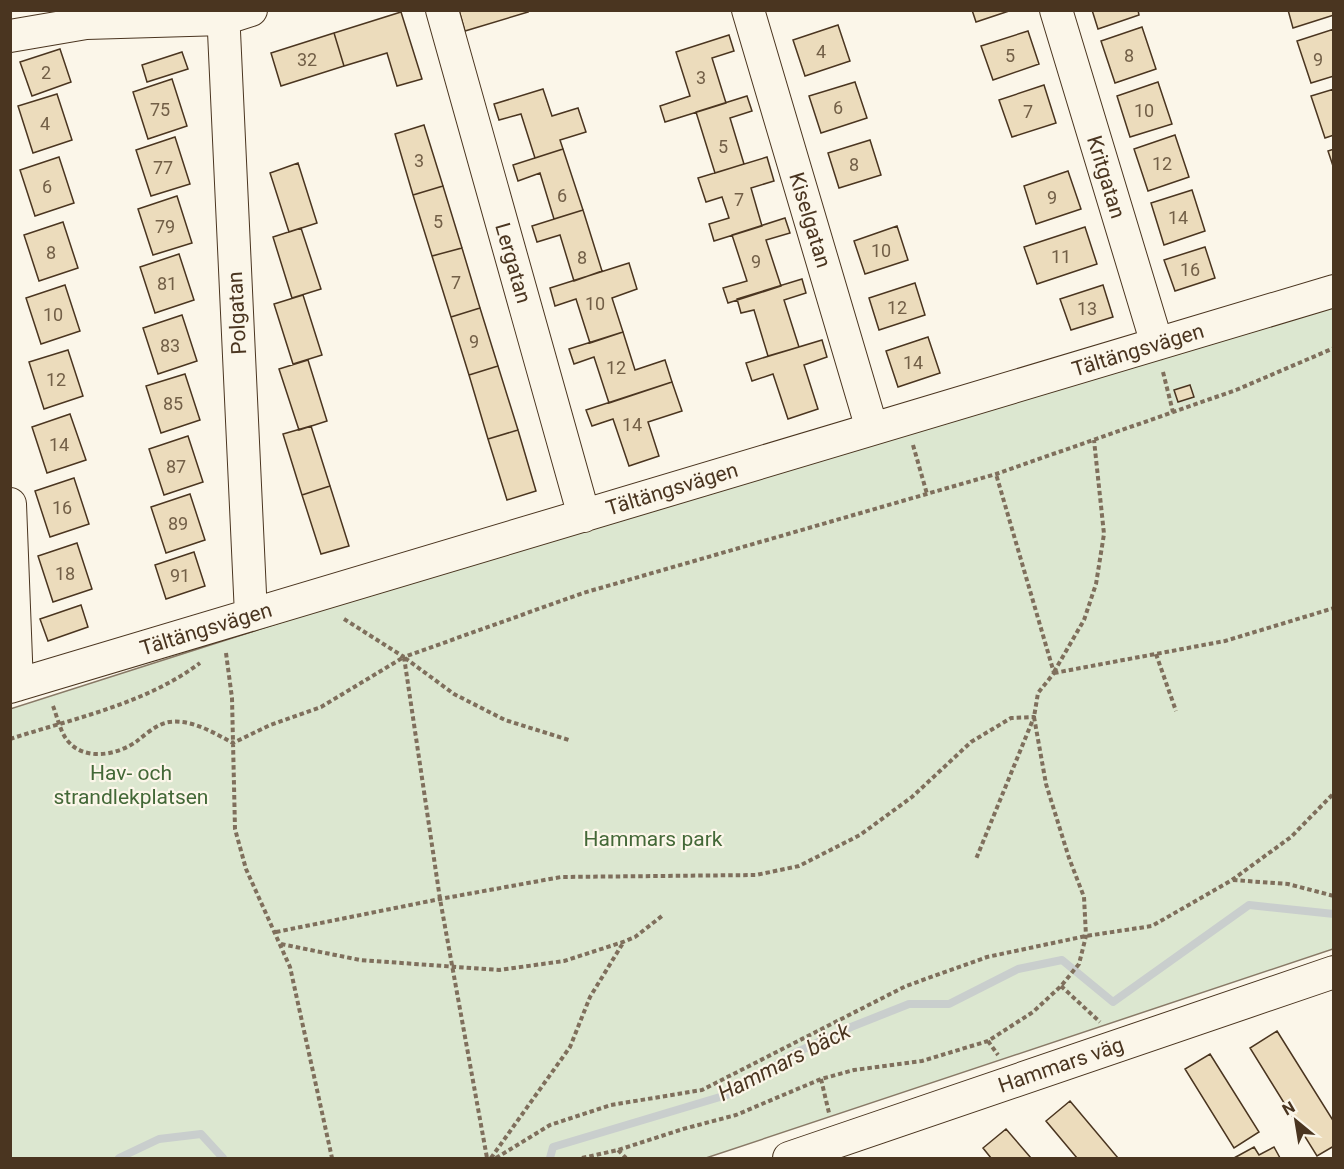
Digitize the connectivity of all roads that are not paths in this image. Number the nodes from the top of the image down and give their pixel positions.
1 (442, 10) edge
2 (748, 10) edge
3 (1056, 10) edge
4 (233, 13) edge
5 (10, 36) edge
6 (1334, 291) edge
7 (1157, 344) junction
8 (872, 429) junction
9 (10, 504) edge
10 (585, 516) junction
11 (242, 618) junction
12 (23, 683) edge
13 (1334, 972) edge
14 (789, 1158) edge

1 - 10 street, Lergatan
2 - 8 street, Kiselgatan
3 - 7 street, Kritgatan
4 - 5 street
4 - 11 street, Polgatan
6 - 7 street, Tältängsvägen
7 - 8 street, Tältängsvägen
8 - 10 street, Tältängsvägen
9 - 12 street
10 - 11 street, Tältängsvägen
11 - 12 street, Tältängsvägen
13 - 14 street, Hammars väg

